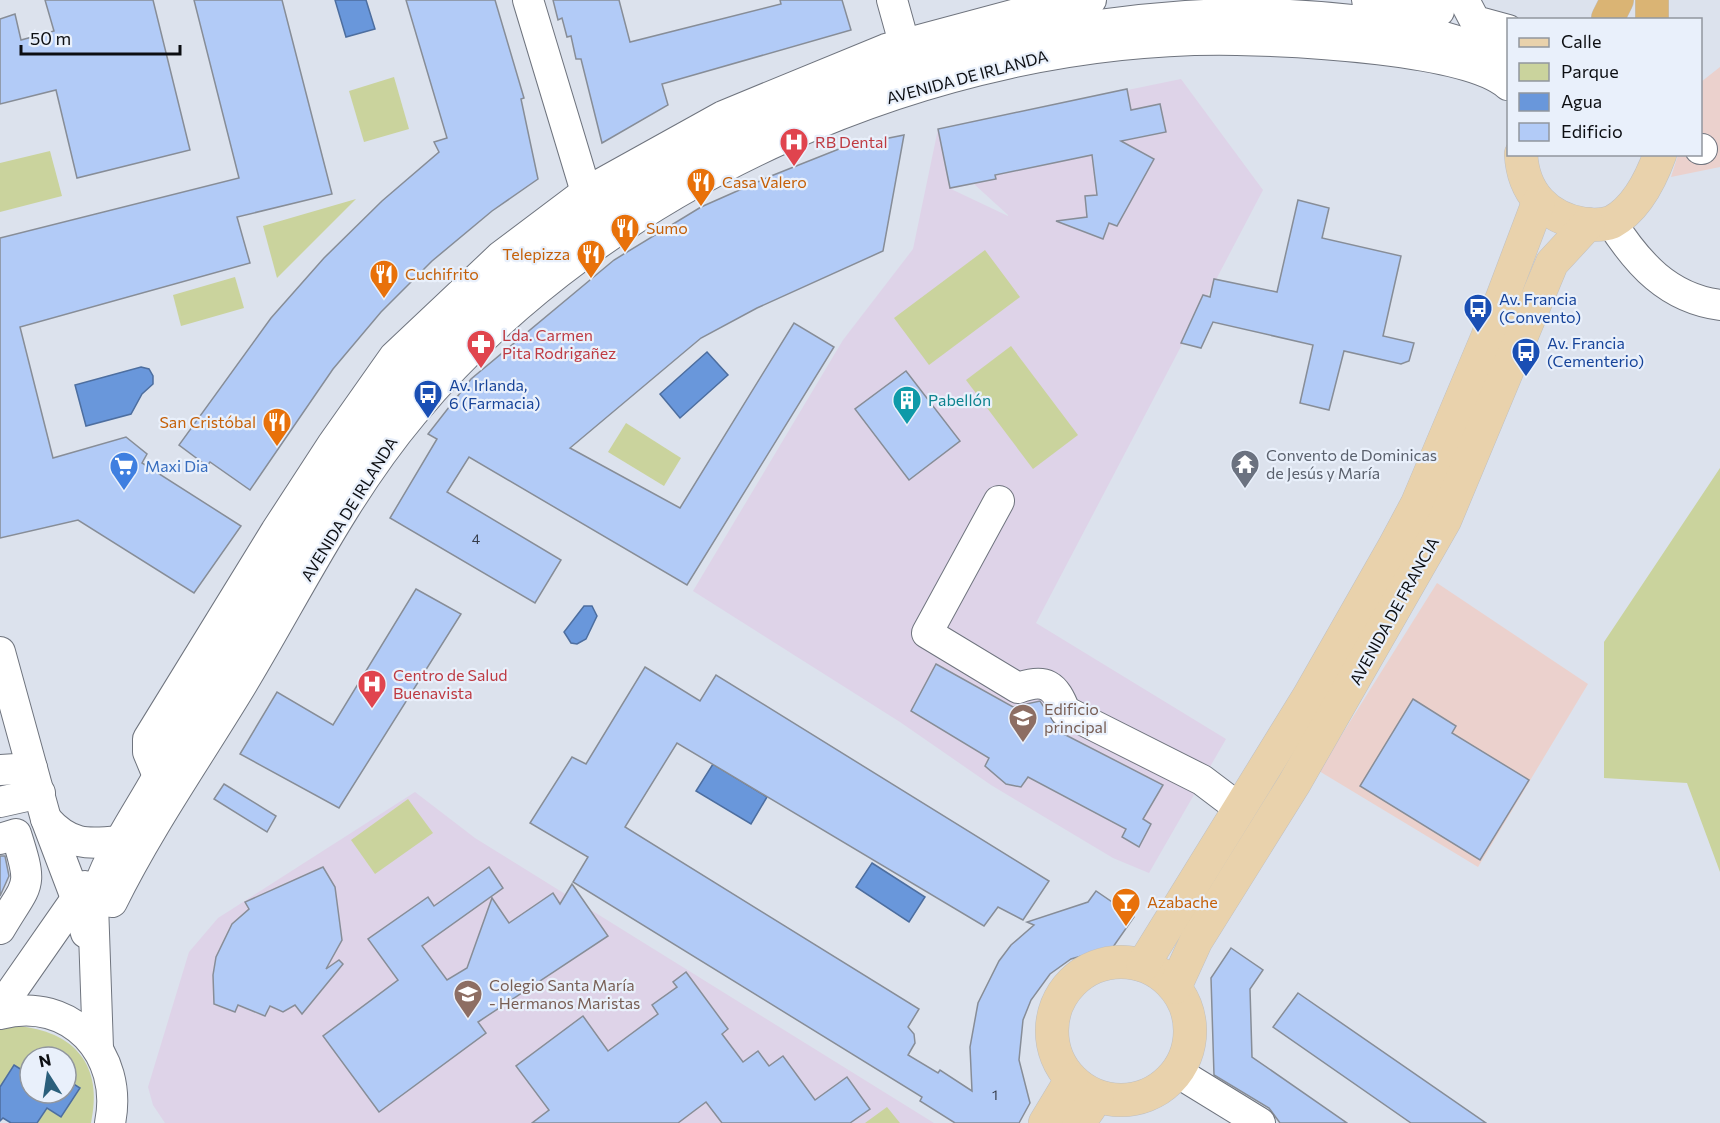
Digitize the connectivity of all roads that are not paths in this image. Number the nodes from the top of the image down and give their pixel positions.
1 (528, 0) edge
2 (892, 0) edge
3 (1091, 0) edge
4 (1347, 0) edge
5 (1367, 0) edge
6 (1652, 0) edge
7 (1448, 17) edge
8 (1652, 18) edge
9 (1384, 25) junction
10 (1507, 29) edge
11 (1507, 39) edge
12 (904, 43) junction
13 (1507, 61) edge
14 (1507, 84) edge
15 (1521, 156) edge
16 (1659, 156) edge
17 (586, 192) junction
18 (1538, 202) junction
19 (1600, 223) junction
20 (1720, 305) edge
21 (999, 501) dead end
22 (286, 538) junction
23 (0, 652) edge
24 (0, 770) edge
25 (0, 802) edge
26 (43, 805) junction
27 (1239, 808) junction
28 (0, 840) edge
29 (120, 841) junction
30 (76, 898) junction
31 (0, 929) edge
32 (50, 933) junction
33 (95, 951) junction
34 (1143, 965) junction
35 (1175, 987) junction
36 (0, 1008) edge
37 (0, 1014) edge
38 (98, 1048) junction
39 (1177, 1072) junction
40 (1084, 1089) junction
41 (118, 1117) edge
42 (1045, 1123) edge
43 (1079, 1123) edge
44 (1260, 1123) edge

1 - 17 street
2 - 12 street
3 - 12 street, AVENIDA DE IRLANDA
4 - 9 street, AVENIDA DE IRLANDA
5 - 7 street, AVENIDA DE IRLANDA
6 - 8 highway
7 - 9 street, AVENIDA DE IRLANDA
7 - 10 street
7 - 11 street, AVENIDA DE IRLANDA
7 - 13 street, AVENIDA DE IRLANDA
9 - 22 street, AVENIDA DE IRLANDA
12 - 17 street, AVENIDA DE IRLANDA
14 - 33 street, AVENIDA DE IRLANDA
15 - 18 main road
16 - 19 main road, AVENIDA DE FRANCIA
17 - 22 street, AVENIDA DE IRLANDA
18 - 19 main road
18 - 27 main road, AVENIDA DE FRANCIA
19 - 20 street
19 - 35 main road, AVENIDA DE FRANCIA
21 - 27 street
22 - 29 street, AVENIDA DE IRLANDA
23 - 26 street
24 - 26 street
25 - 26 street
26 - 29 street
26 - 30 street
26 - 32 street
27 - 34 main road, AVENIDA DE FRANCIA
28 - 31 street
29 - 30 street, AVENIDA DE IRLANDA
29 - 33 street, AVENIDA DE IRLANDA
30 - 32 street, AVENIDA DE IRLANDA
30 - 33 street
32 - 36 street, AVENIDA DE IRLANDA
33 - 38 street, AVENIDA DE IRLANDA
34 - 35 main road
34 - 40 main road
35 - 39 main road
37 - 38 street
38 - 41 street
39 - 40 main road
39 - 44 street
40 - 42 main road
40 - 43 main road

